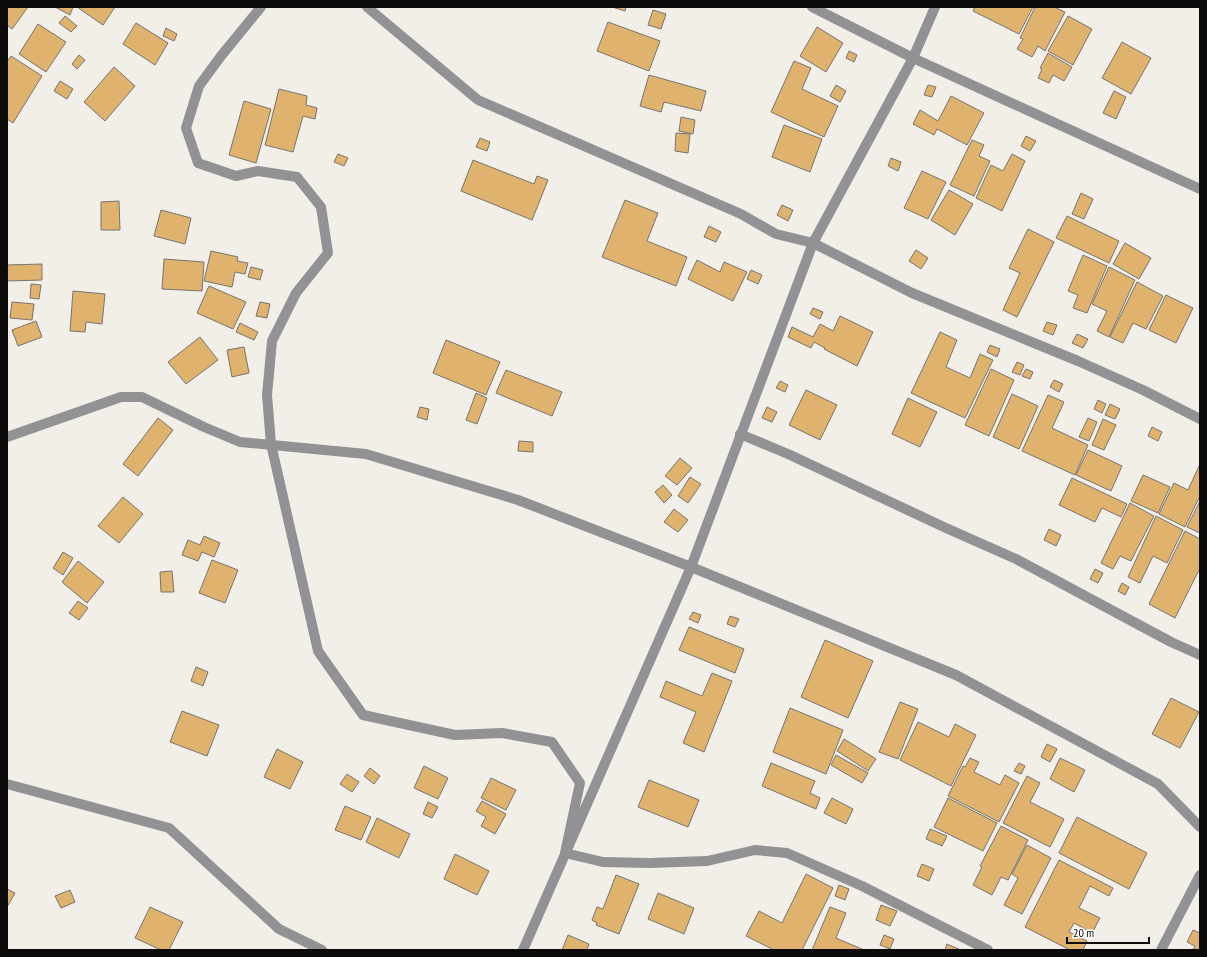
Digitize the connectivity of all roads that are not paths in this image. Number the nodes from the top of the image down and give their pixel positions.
1 (261, 7) edge
2 (367, 7) edge
3 (812, 7) edge
4 (935, 7) edge
5 (913, 58) junction
6 (1200, 189) edge
7 (813, 243) junction
8 (1200, 419) edge
9 (740, 434) junction
10 (7, 438) edge
11 (271, 444) junction
12 (691, 568) junction
13 (1200, 655) edge
14 (7, 784) edge
15 (1200, 827) edge
16 (565, 854) junction
17 (1200, 874) edge
18 (322, 950) edge
19 (522, 950) edge
20 (988, 950) edge
21 (1161, 950) edge

1 - 11 street
2 - 7 street
3 - 5 street
4 - 5 street
5 - 6 street
5 - 7 street
7 - 8 street
7 - 9 street
9 - 12 street
9 - 13 street
10 - 11 street
11 - 12 street
11 - 16 street
12 - 15 street
12 - 16 street
14 - 18 street
16 - 19 street
16 - 20 street
17 - 21 street

